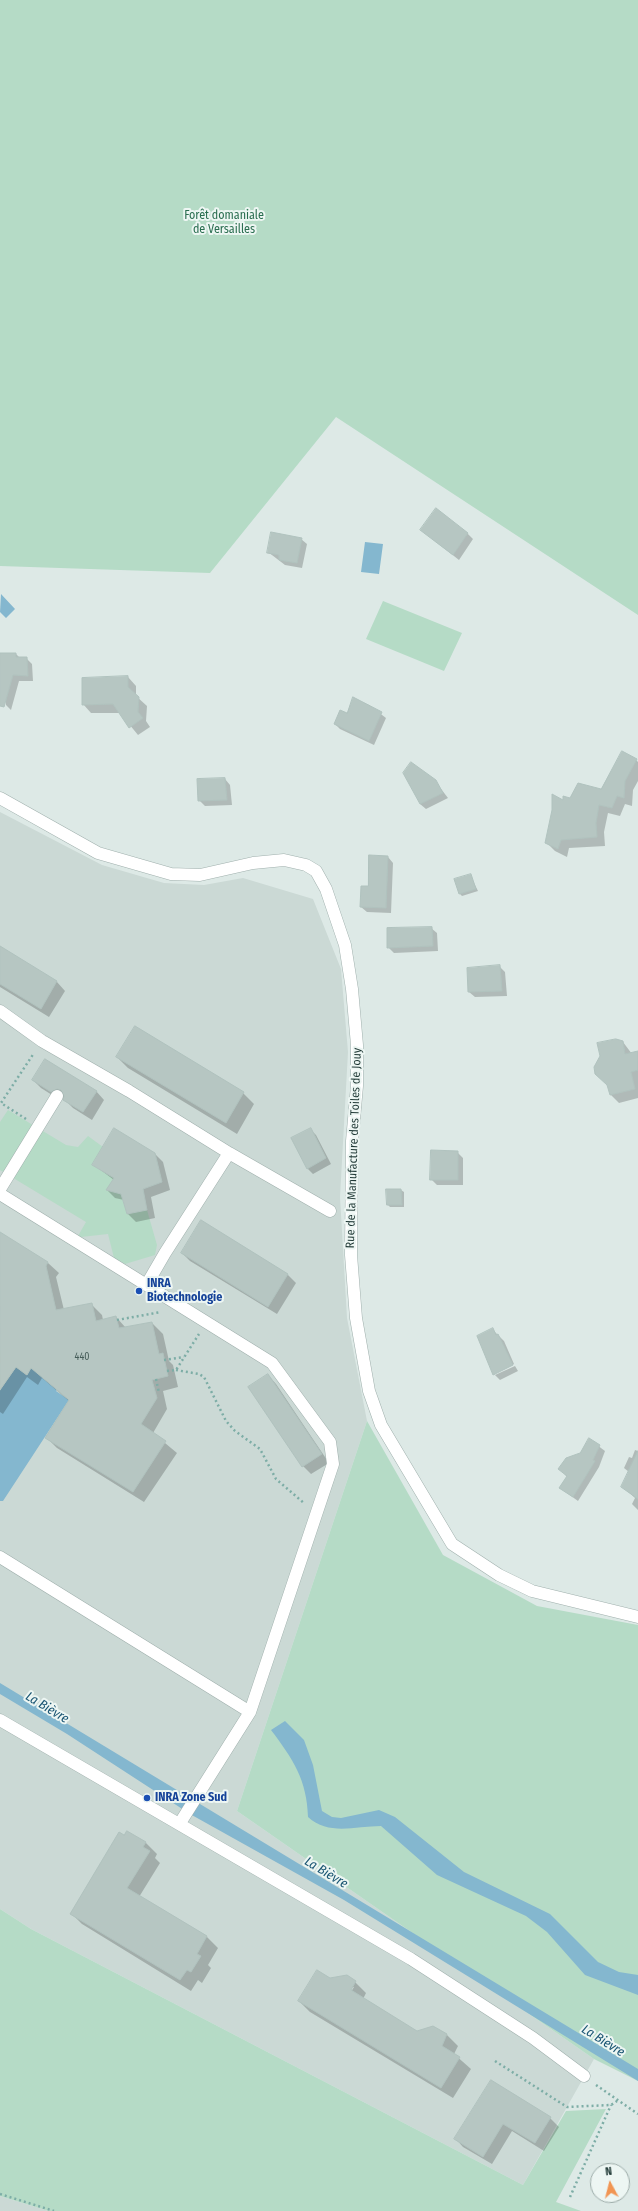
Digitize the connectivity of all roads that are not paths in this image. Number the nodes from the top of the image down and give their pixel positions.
1 (0, 798) edge
2 (0, 1011) edge
3 (57, 1096) dead end
4 (229, 1153) junction
5 (0, 1189) edge
6 (0, 1194) edge
7 (330, 1211) dead end
8 (147, 1284) junction
9 (0, 1557) edge
10 (638, 1618) edge
11 (250, 1712) junction
12 (0, 1720) edge
13 (183, 1818) junction
14 (584, 2076) road end

1 - 10 street, Rue de la Manufacture des Toiles de Jouy
2 - 4 street
3 - 5 street
4 - 7 street
4 - 8 street
6 - 8 street
8 - 11 street
9 - 11 street
11 - 13 street
12 - 13 street
13 - 14 street

